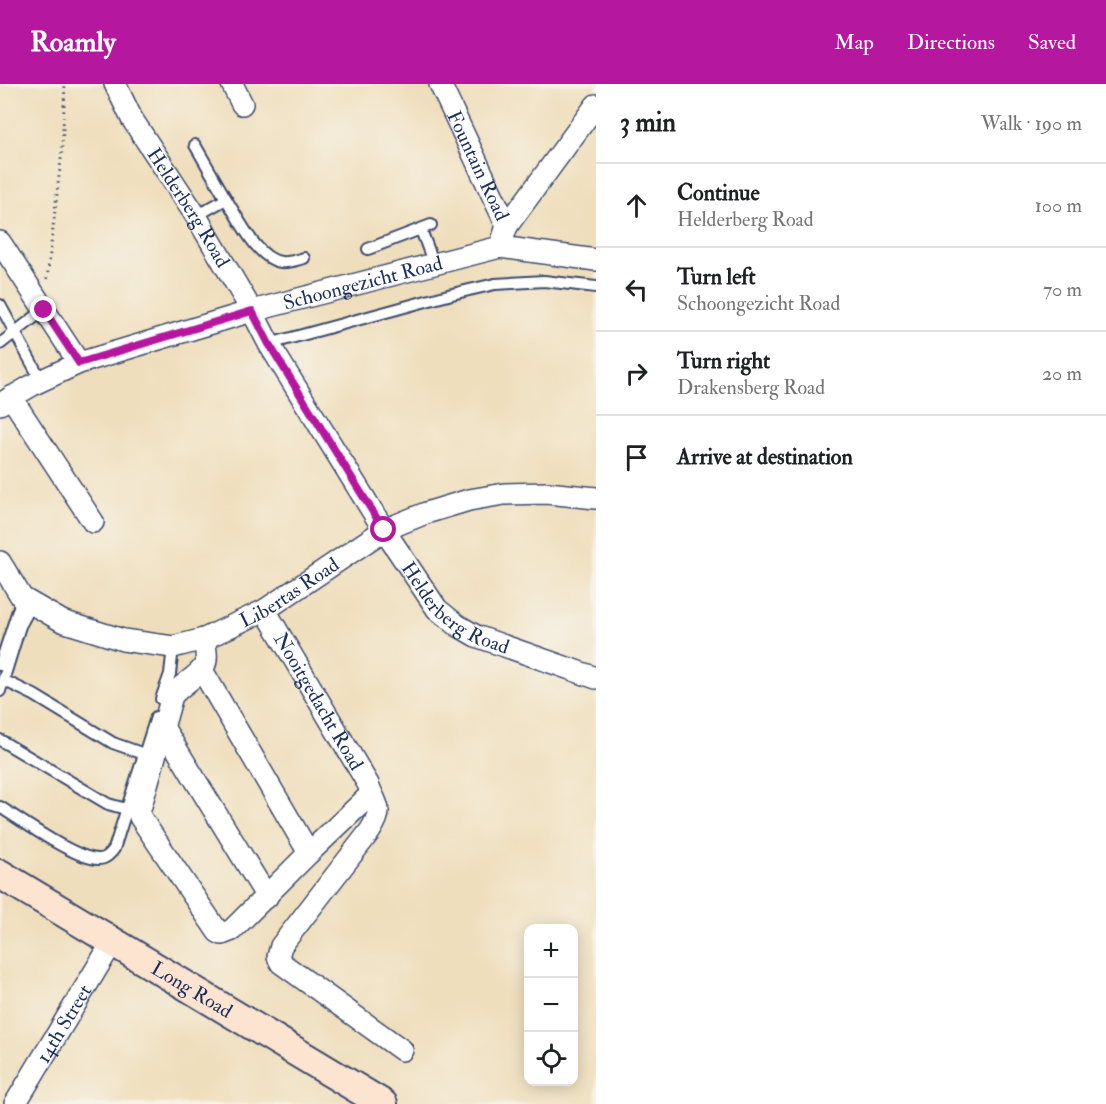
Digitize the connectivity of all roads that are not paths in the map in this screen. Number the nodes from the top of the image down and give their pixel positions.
1 (115, 84) edge
2 (232, 84) edge
3 (440, 84) edge
4 (242, 104) dead end
5 (596, 105) edge
6 (195, 146) dead end
7 (226, 199) junction
8 (196, 216) junction
9 (507, 226) junction
10 (0, 242) edge
11 (500, 247) junction
12 (368, 249) dead end
13 (304, 258) dead end
14 (596, 260) edge
15 (434, 264) junction
16 (596, 287) edge
17 (0, 305) edge
18 (44, 310) junction
19 (252, 311) junction
20 (15, 333) junction
21 (0, 344) edge
22 (269, 344) junction
23 (79, 363) junction
24 (42, 381) junction
25 (6, 400) edge
26 (596, 498) edge
27 (93, 522) dead end
28 (384, 530) junction
29 (0, 562) edge
30 (27, 601) junction
31 (265, 610) junction
32 (204, 639) junction
33 (173, 647) junction
34 (0, 665) edge
35 (202, 670) junction
36 (596, 678) edge
37 (2, 686) edge
38 (163, 727) junction
39 (0, 740) edge
40 (144, 754) junction
41 (371, 794) junction
42 (0, 807) edge
43 (126, 809) junction
44 (309, 853) junction
45 (0, 874) edge
46 (267, 897) junction
47 (112, 943) junction
48 (402, 1050) dead end
49 (368, 1100) edge
50 (15, 1104) edge

1 - 8 street, Helderberg Road
2 - 4 street
3 - 9 street, Fountain Road
5 - 9 street
6 - 7 lane
7 - 8 lane
7 - 13 lane
8 - 19 street, Helderberg Road
9 - 11 street, Fountain Road
10 - 18 street
11 - 14 street, Schoongezicht Road
11 - 15 street, Schoongezicht Road
12 - 15 lane
15 - 19 street, Schoongezicht Road
16 - 22 lane, Schoongezicht Road
17 - 20 lane
18 - 20 lane
18 - 23 street
19 - 22 street, Helderberg Road
19 - 23 street, Schoongezicht Road
20 - 21 lane
20 - 24 lane
22 - 28 street, Helderberg Road
23 - 24 street, Schoongezicht Road
24 - 25 street, Schoongezicht Road
25 - 27 street
26 - 28 street, Libertas Road
28 - 31 street, Libertas Road
28 - 36 street, Helderberg Road
29 - 30 street, Libertas Road
30 - 33 street, Libertas Road
30 - 34 lane
30 - 37 lane
31 - 32 street, Libertas Road
31 - 41 street, Nooitgedacht Road
32 - 33 street, Libertas Road
32 - 35 street
33 - 40 lane
35 - 38 street
35 - 44 street
37 - 40 lane
38 - 46 street
38 - 46 street
39 - 43 lane
40 - 43 lane
41 - 44 street
41 - 48 street, Nooitgedacht Road
42 - 43 lane
44 - 46 street
45 - 47 main road, Long Road
47 - 49 main road, Long Road
47 - 50 street, 14th Street

